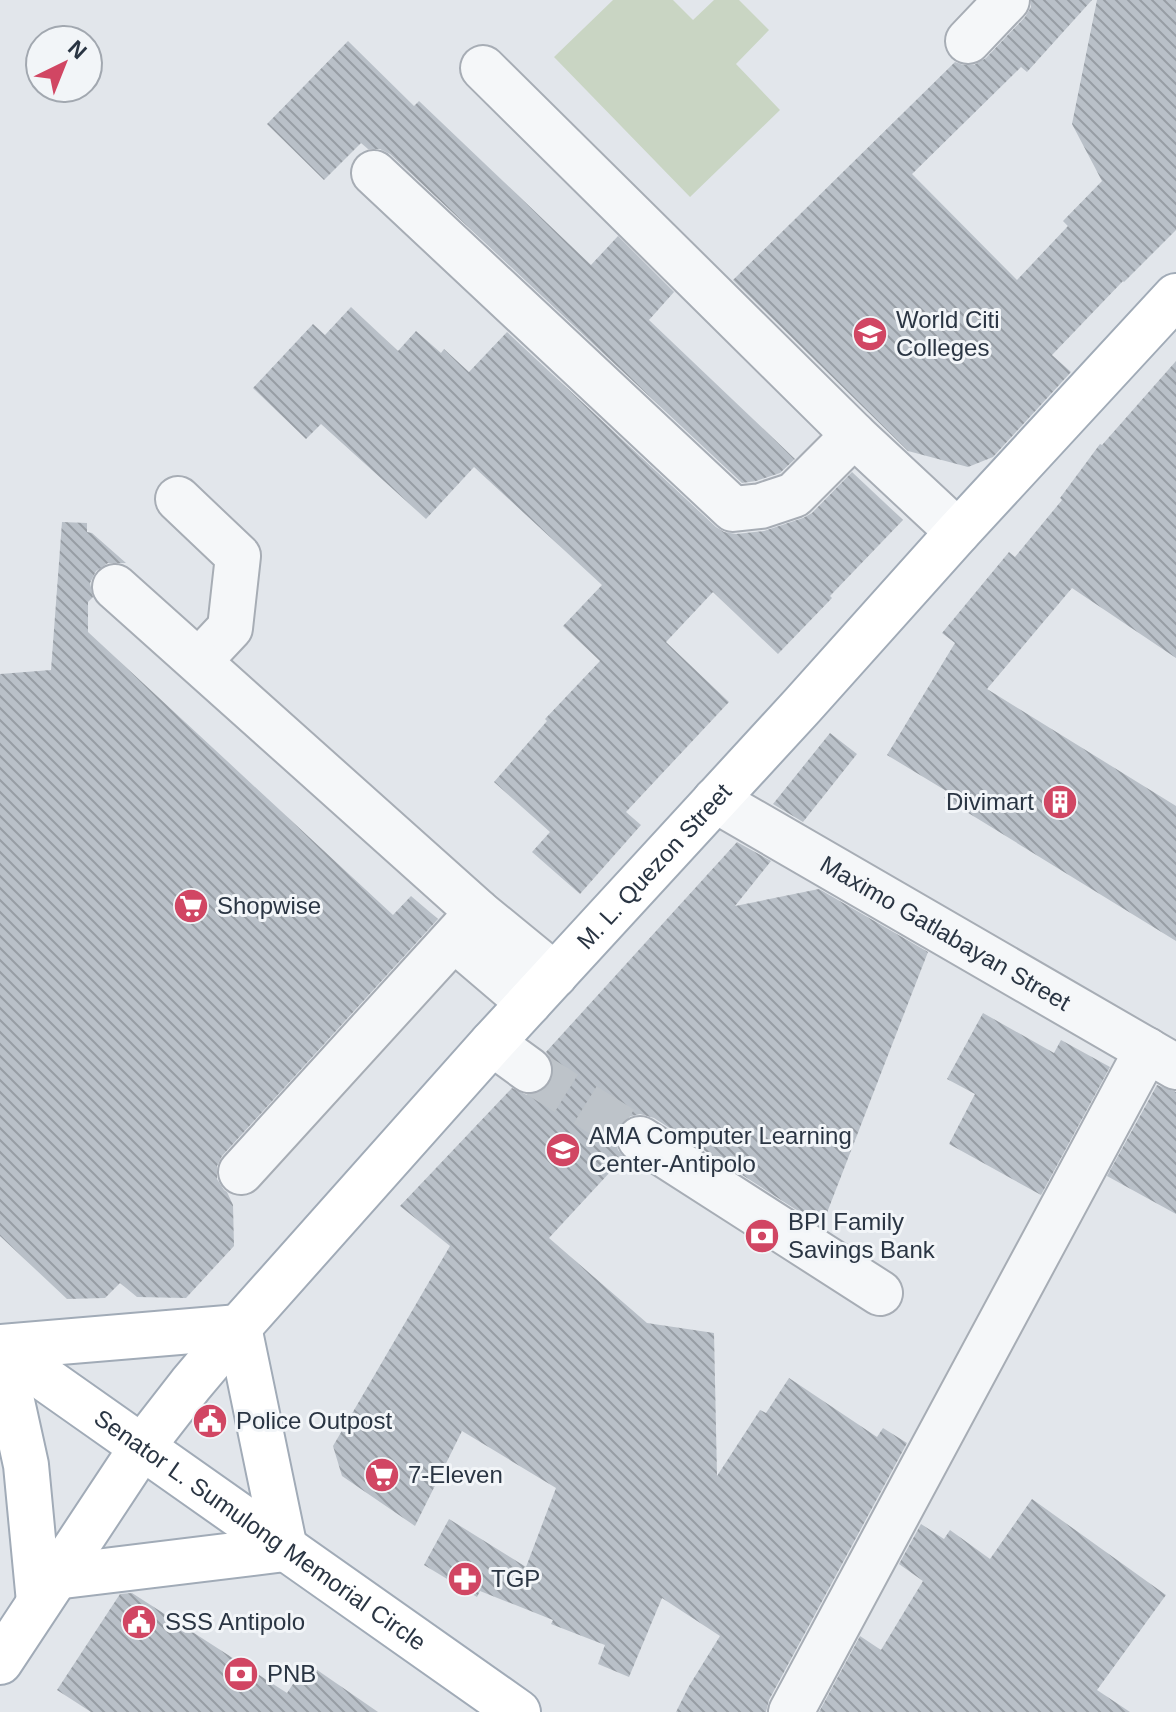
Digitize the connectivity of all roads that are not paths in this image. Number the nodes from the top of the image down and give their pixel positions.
1 (1007, 0) edge
2 (968, 41) dead end
3 (483, 68) dead end
4 (374, 173) dead end
5 (1176, 297) edge
6 (854, 435) junction
7 (178, 499) dead end
8 (958, 532) junction
9 (115, 587) dead end
10 (199, 661) junction
11 (715, 800) junction
12 (466, 926) junction
13 (542, 989) junction
14 (492, 1043) junction
15 (1162, 1059) edge
16 (529, 1070) tunnel mouth
17 (640, 1139) tunnel mouth
18 (241, 1172) dead end
19 (880, 1293) dead end
20 (239, 1327) junction
21 (0, 1347) edge
22 (142, 1447) junction
23 (285, 1549) junction
24 (47, 1589) junction
25 (0, 1662) edge
26 (518, 1712) edge
27 (791, 1712) edge

1 - 2 street
3 - 6 street
4 - 6 street
5 - 8 main road, M. L. Quezon Street
6 - 8 street
7 - 10 street
8 - 11 main road, M. L. Quezon Street
9 - 10 street
10 - 12 street
11 - 13 main road, M. L. Quezon Street
11 - 15 street, Maximo Gatlabayan Street
12 - 13 street
12 - 18 street
13 - 14 main road, M. L. Quezon Street
14 - 16 street
14 - 20 main road, M. L. Quezon Street
15 - 27 street
17 - 19 street
20 - 21 main road
20 - 22 main road, M. L. Quezon Street
20 - 23 main road
21 - 22 main road, Senator L. Sumulong Memorial Circle
21 - 24 main road
22 - 23 main road, Senator L. Sumulong Memorial Circle
22 - 24 main road, M. L. Quezon Street
23 - 24 main road
23 - 26 main road, Senator L. Sumulong Memorial Circle
24 - 25 main road, M. L. Quezon Street

